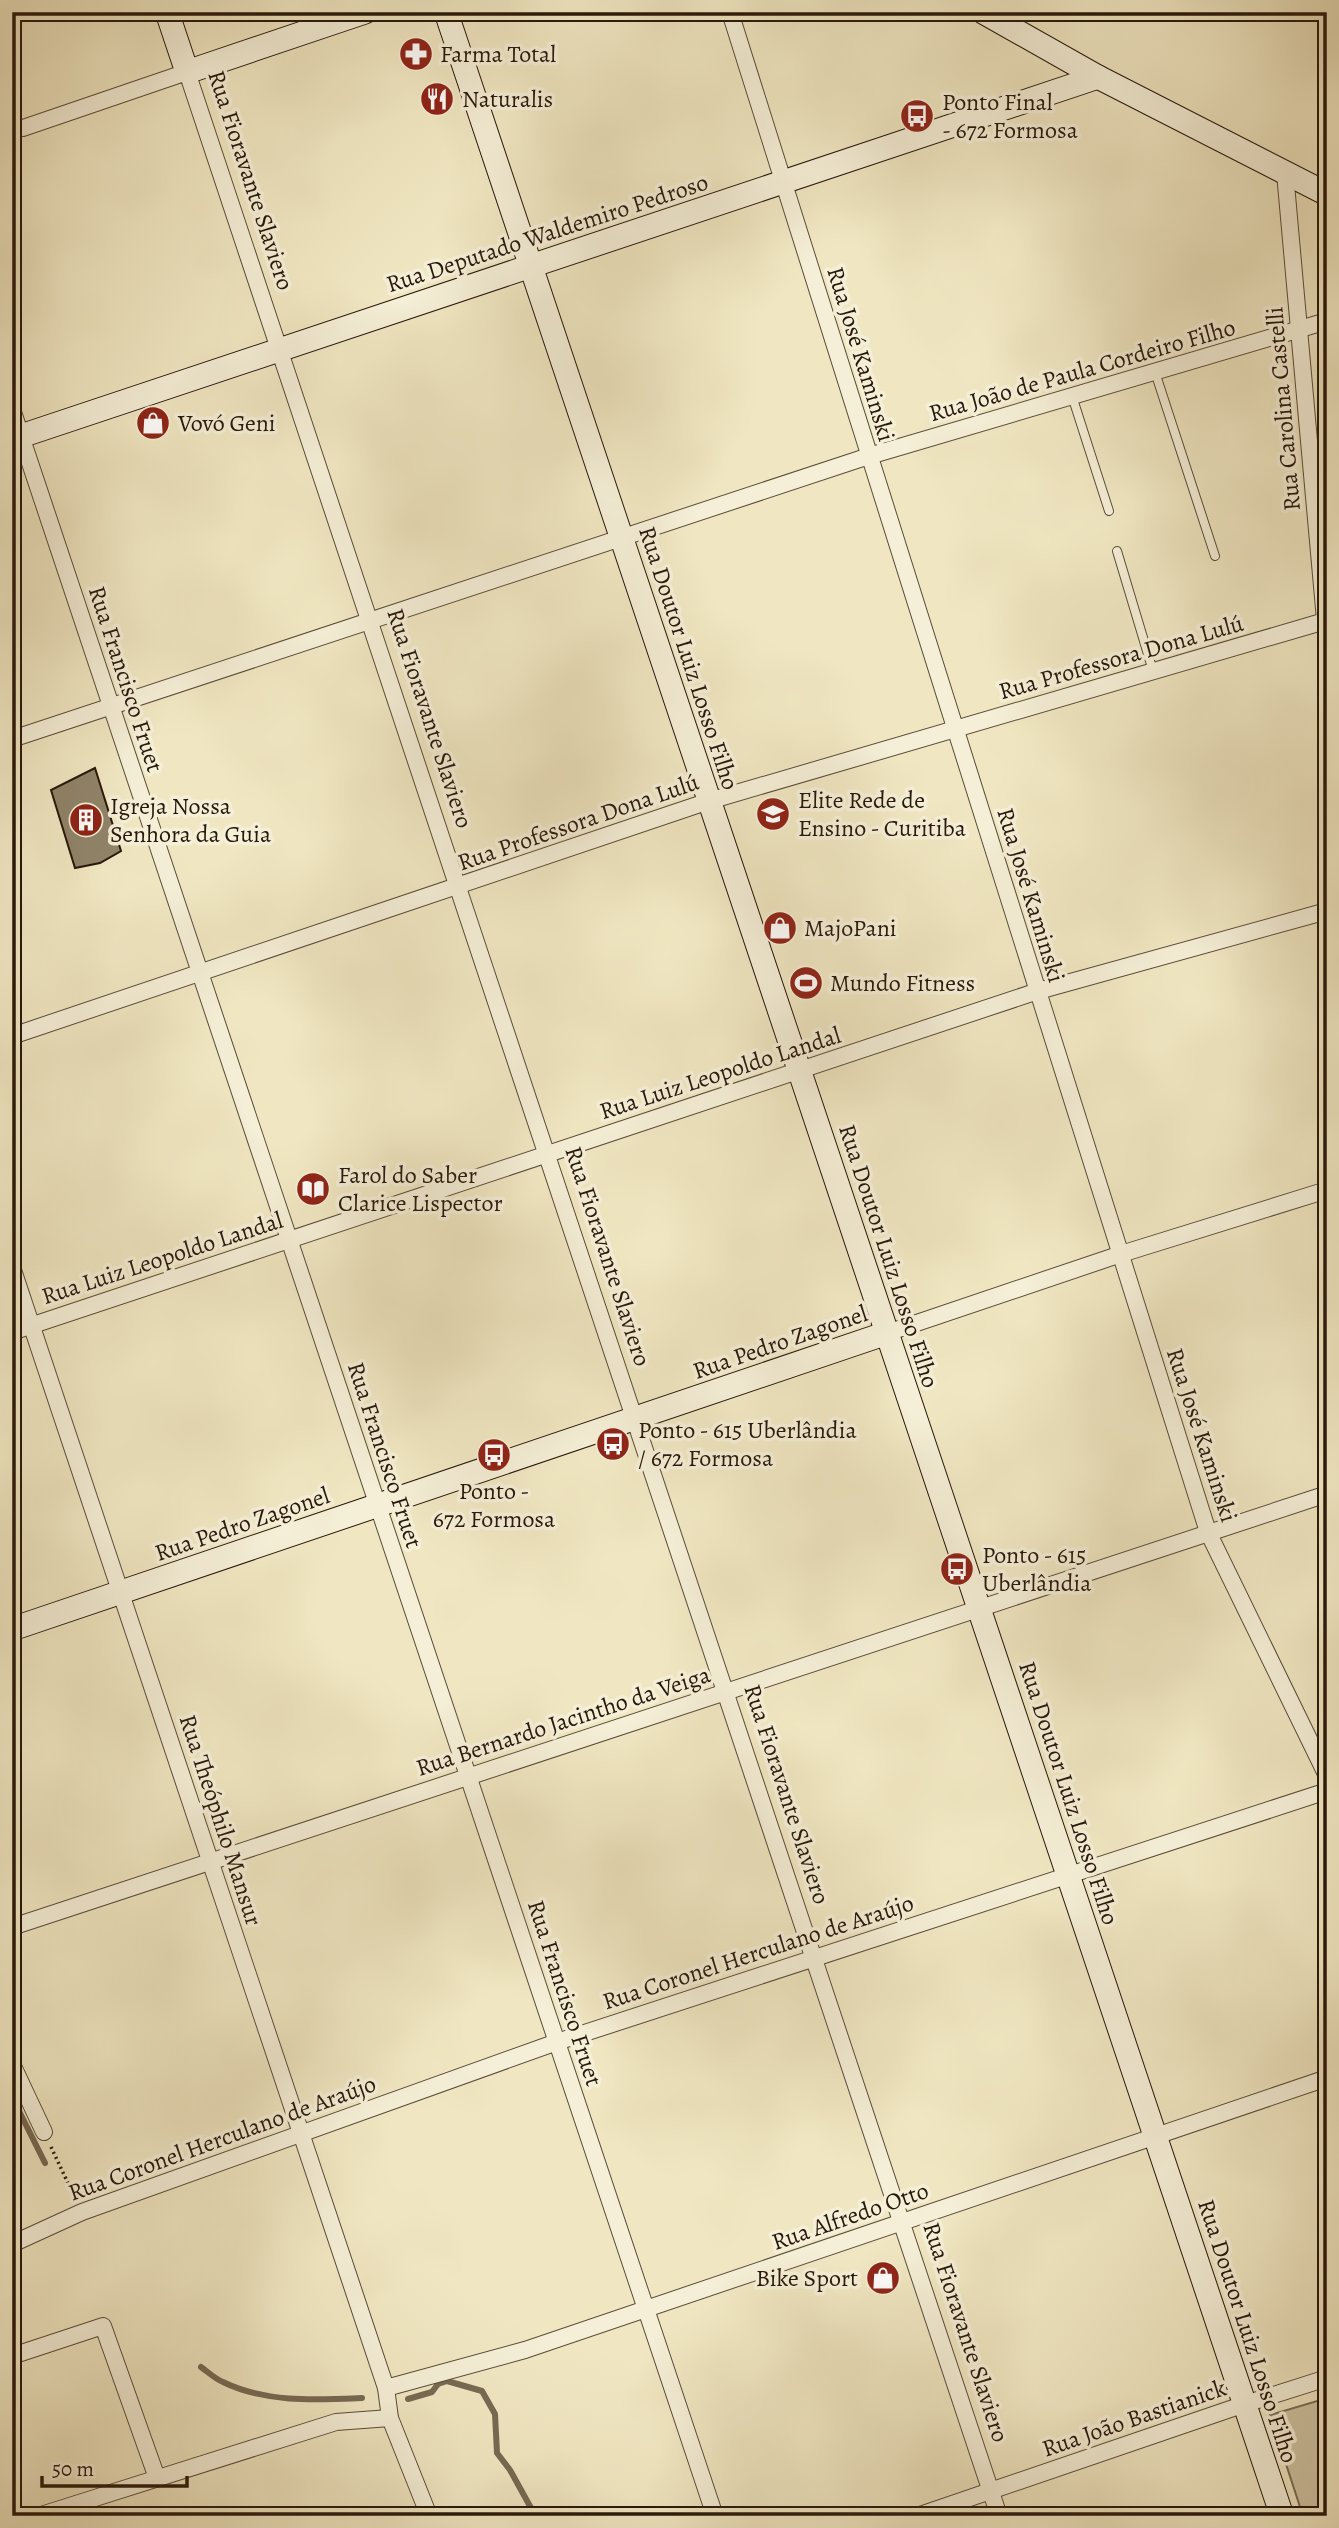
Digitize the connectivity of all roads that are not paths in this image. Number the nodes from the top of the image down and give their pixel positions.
1 (167, 12) edge
2 (365, 12) edge
3 (446, 12) edge
4 (730, 12) edge
5 (983, 12) edge
6 (187, 72) junction
7 (1098, 77) junction
8 (23, 128) dead end
9 (1284, 173) junction
10 (783, 182) junction
11 (1327, 194) edge
12 (531, 266) junction
13 (1327, 321) edge
14 (1298, 330) junction
15 (280, 350) junction
16 (1155, 372) junction
17 (1072, 396) junction
18 (12, 410) edge
19 (17, 438) edge
20 (869, 456) junction
21 (1319, 478) edge
22 (1109, 511) dead end
23 (621, 538) junction
24 (1117, 551) dead end
25 (1215, 556) dead end
26 (370, 621) junction
27 (1325, 621) junction
28 (1327, 642) edge
29 (1153, 671) junction
30 (111, 706) junction
31 (956, 729) junction
32 (12, 739) edge
33 (709, 801) junction
34 (458, 886) junction
35 (1327, 911) edge
36 (200, 973) junction
37 (1038, 991) junction
38 (12, 1036) edge
39 (799, 1070) junction
40 (547, 1154) junction
41 (1327, 1190) edge
42 (289, 1240) junction
43 (1121, 1254) junction
44 (12, 1267) edge
45 (32, 1325) junction
46 (12, 1332) edge
47 (887, 1333) junction
48 (635, 1419) junction
49 (1327, 1494) edge
50 (378, 1505) junction
51 (1209, 1532) junction
52 (121, 1592) junction
53 (979, 1608) junction
54 (12, 1629) edge
55 (726, 1692) junction
56 (469, 1776) junction
57 (1327, 1776) edge
58 (1327, 1791) edge
59 (210, 1861) junction
60 (1068, 1875) junction
61 (12, 1927) edge
62 (814, 1958) junction
63 (557, 2042) junction
64 (12, 2064) edge
65 (1327, 2078) edge
66 (44, 2132) road end
67 (301, 2134) junction
68 (1156, 2136) junction
69 (902, 2222) junction
70 (12, 2244) edge
71 (646, 2309) junction
72 (12, 2357) edge
73 (1327, 2378) edge
74 (386, 2391) junction
75 (1245, 2404) junction
76 (389, 2414) junction
77 (157, 2478) junction
78 (991, 2491) junction
79 (71, 2511) edge
80 (422, 2515) edge
81 (38, 2516) edge
82 (715, 2516) edge
83 (918, 2516) edge
84 (999, 2516) edge
85 (1282, 2516) edge

1 - 6 street, Rua Fioravante Slaviero
2 - 6 street
3 - 12 street, Rua Doutor Luiz Losso Filho
4 - 10 street, Rua José Kaminski
5 - 7 street
6 - 8 street
6 - 15 street, Rua Fioravante Slaviero
7 - 9 street
7 - 10 street, Rua Deputado Waldemiro Pedroso
9 - 11 street
9 - 14 street, Rua Carolina Castelli
10 - 12 street, Rua Deputado Waldemiro Pedroso
10 - 20 street, Rua José Kaminski
12 - 15 street, Rua Deputado Waldemiro Pedroso
12 - 23 street, Rua Doutor Luiz Losso Filho
13 - 14 street, Rua João de Paula Cordeiro Filho
14 - 16 street, Rua João de Paula Cordeiro Filho
14 - 21 street, Rua Carolina Castelli
15 - 19 street, Rua Deputado Waldemiro Pedroso
15 - 26 street, Rua Fioravante Slaviero
16 - 17 street, Rua João de Paula Cordeiro Filho
16 - 25 lane
17 - 20 street, Rua João de Paula Cordeiro Filho
17 - 22 lane
18 - 19 street, Rua Francisco Fruet
19 - 30 street, Rua Francisco Fruet
20 - 23 street, Rua João de Paula Cordeiro Filho
20 - 31 street, Rua José Kaminski
21 - 27 street, Rua Carolina Castelli
23 - 26 street, Rua João de Paula Cordeiro Filho
23 - 33 street, Rua Doutor Luiz Losso Filho
24 - 29 lane
26 - 30 street, Rua João de Paula Cordeiro Filho
26 - 34 street, Rua Fioravante Slaviero
27 - 28 street, Rua Carolina Castelli
27 - 29 street, Rua Professora Dona Lulú
29 - 31 street, Rua Professora Dona Lulú
30 - 32 street, Rua João de Paula Cordeiro Filho
30 - 36 street, Rua Francisco Fruet
31 - 33 street, Rua Professora Dona Lulú
31 - 37 street, Rua José Kaminski
33 - 34 street, Rua Professora Dona Lulú
33 - 39 street, Rua Doutor Luiz Losso Filho
34 - 36 street, Rua Professora Dona Lulú
34 - 40 street, Rua Fioravante Slaviero
35 - 37 street, Rua Luiz Leopoldo Landal
36 - 38 street, Rua Professora Dona Lulú
36 - 42 street, Rua Francisco Fruet
37 - 39 street, Rua Luiz Leopoldo Landal
37 - 43 street, Rua José Kaminski
39 - 40 street, Rua Luiz Leopoldo Landal
39 - 47 street, Rua Doutor Luiz Losso Filho
40 - 42 street, Rua Luiz Leopoldo Landal
40 - 48 street, Rua Fioravante Slaviero
41 - 43 street, Rua Pedro Zagonel
42 - 45 street, Rua Luiz Leopoldo Landal
42 - 50 street, Rua Francisco Fruet
43 - 47 street, Rua Pedro Zagonel
43 - 51 street, Rua José Kaminski
44 - 45 street, Rua Theóphilo Mansur
45 - 46 street, Rua Luiz Leopoldo Landal
45 - 52 street, Rua Theóphilo Mansur
47 - 48 street, Rua Pedro Zagonel
47 - 53 street, Rua Doutor Luiz Losso Filho
48 - 50 street, Rua Pedro Zagonel
48 - 55 street, Rua Fioravante Slaviero
49 - 51 street, Rua Bernardo Jacintho da Veiga
50 - 52 street, Rua Pedro Zagonel
50 - 56 street, Rua Francisco Fruet
51 - 53 street, Rua Bernardo Jacintho da Veiga
51 - 57 street, Rua José Kaminski
52 - 54 street, Rua Pedro Zagonel
52 - 59 street, Rua Theóphilo Mansur
53 - 55 street, Rua Bernardo Jacintho da Veiga
53 - 60 street, Rua Doutor Luiz Losso Filho
55 - 56 street, Rua Bernardo Jacintho da Veiga
55 - 62 street, Rua Fioravante Slaviero
56 - 59 street, Rua Bernardo Jacintho da Veiga
56 - 63 street, Rua Francisco Fruet
58 - 60 street, Rua Coronel Herculano de Araújo
59 - 61 street, Rua Bernardo Jacintho da Veiga
59 - 67 street, Rua Theóphilo Mansur
60 - 62 street, Rua Coronel Herculano de Araújo
60 - 68 street, Rua Doutor Luiz Losso Filho
62 - 63 street, Rua Coronel Herculano de Araújo
62 - 69 street, Rua Fioravante Slaviero
63 - 67 street, Rua Coronel Herculano de Araújo
63 - 71 street, Rua Francisco Fruet
64 - 66 street
65 - 68 street, Rua Alfredo Otto
67 - 70 street, Rua Coronel Herculano de Araújo
67 - 74 street, Rua Theóphilo Mansur
68 - 69 street, Rua Alfredo Otto
68 - 75 street, Rua Doutor Luiz Losso Filho
69 - 71 street, Rua Alfredo Otto
69 - 78 street, Rua Fioravante Slaviero
71 - 74 street, Rua Alfredo Otto
71 - 82 street, Rua Francisco Fruet
72 - 77 street
73 - 75 street, Rua João Bastianick
74 - 76 street, Rua Theóphilo Mansur
75 - 78 street, Rua João Bastianick
75 - 85 street, Rua Doutor Luiz Losso Filho
76 - 77 street
76 - 80 street, Rua Theóphilo Mansur
77 - 79 street
78 - 83 street, Rua João Bastianick
78 - 84 street, Rua Fioravante Slaviero
79 - 81 street

